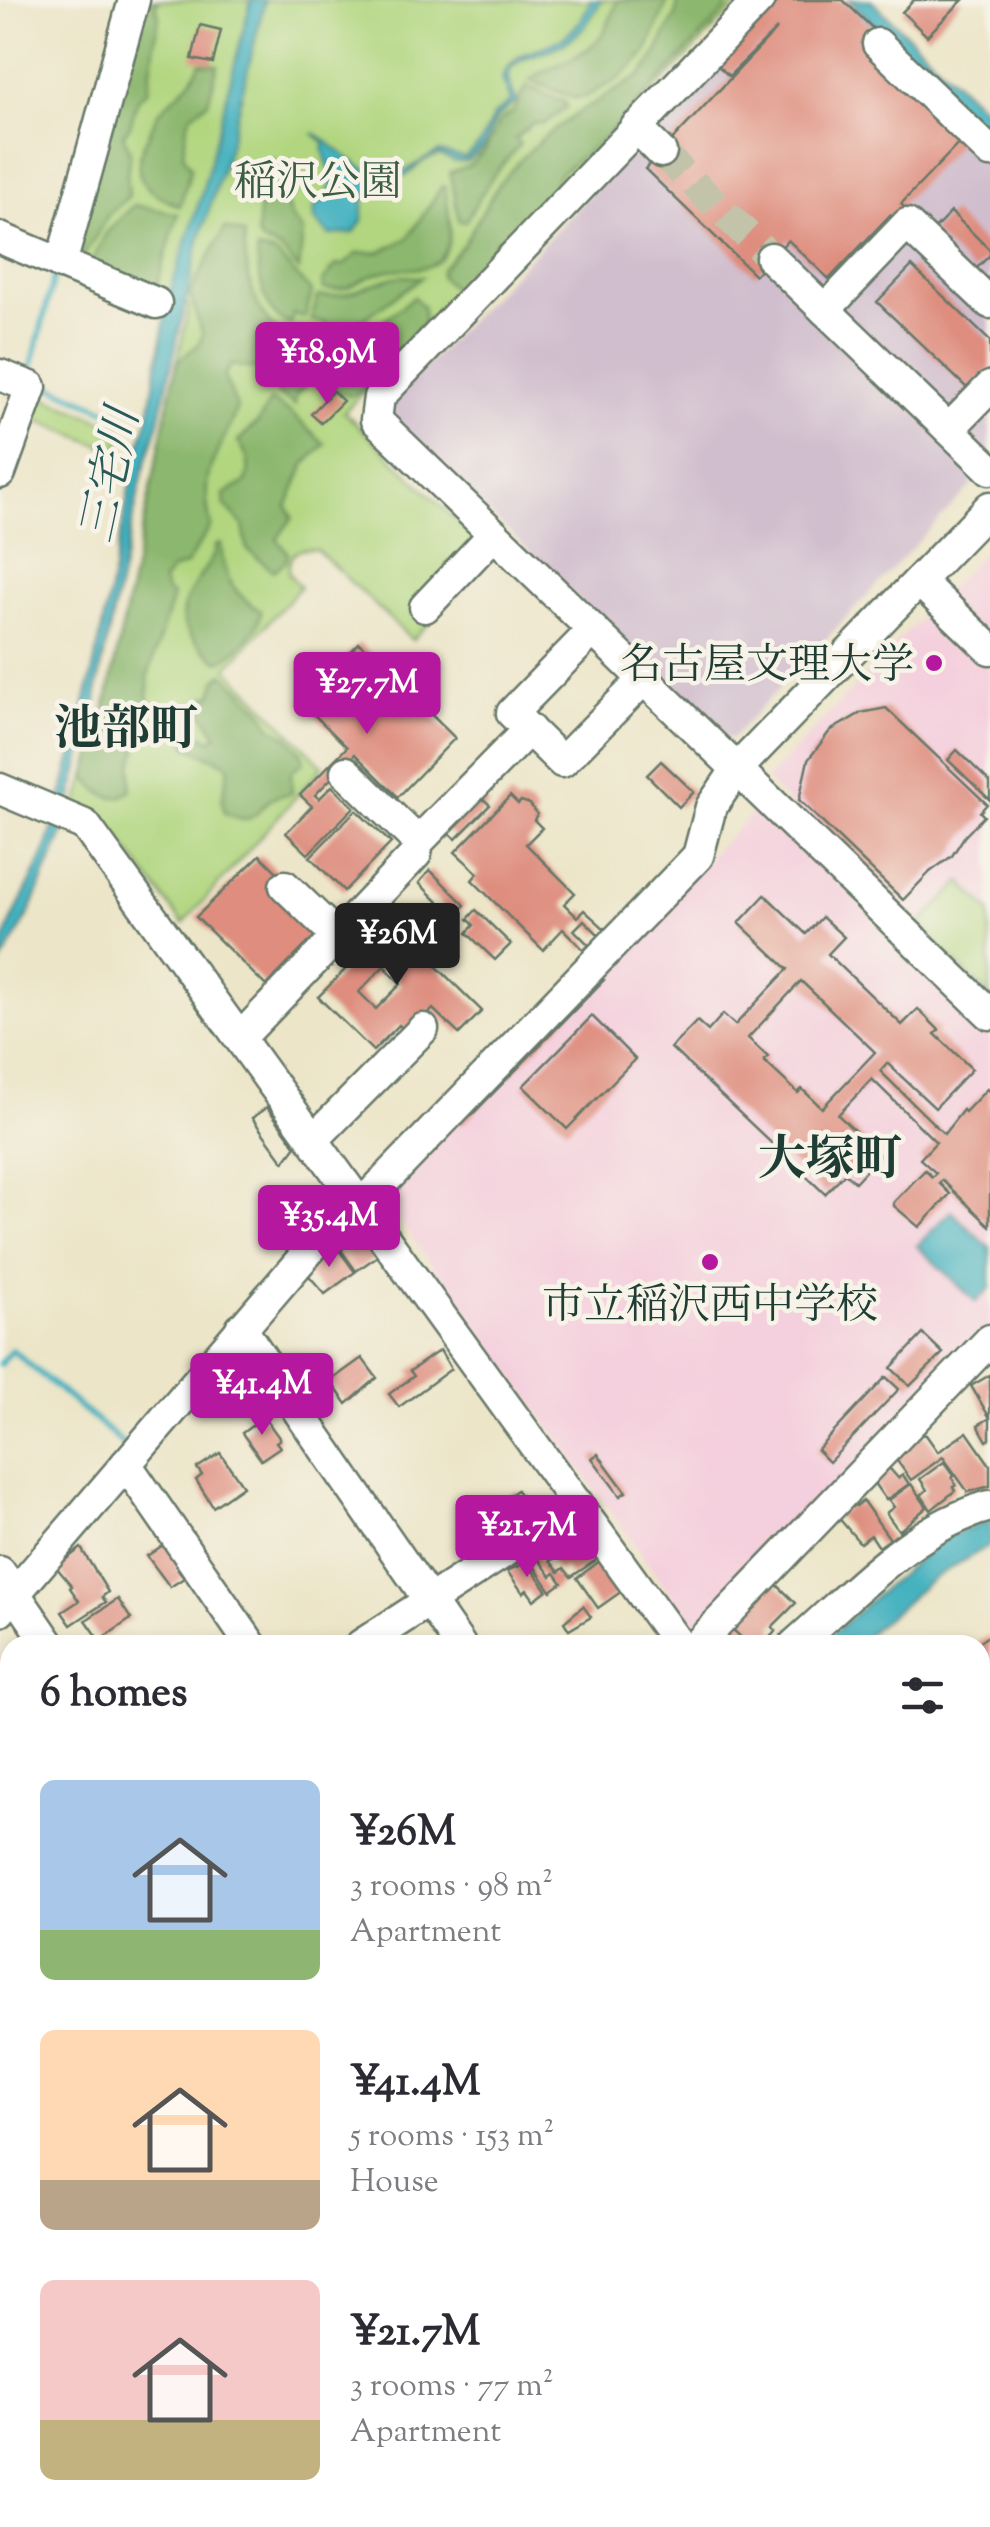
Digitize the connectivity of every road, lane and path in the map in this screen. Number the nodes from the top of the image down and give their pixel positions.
1 (134, 0) edge
2 (759, 0) edge
3 (878, 44) dead end
4 (636, 127) junction
5 (662, 152) tunnel mouth
6 (990, 152) edge
7 (0, 238) edge
8 (771, 258) tunnel mouth
9 (61, 264) junction
10 (156, 303) dead end
11 (990, 304) edge
12 (825, 310) junction
13 (0, 374) edge
14 (990, 387) edge
15 (949, 429) junction
16 (990, 468) edge
17 (0, 472) edge
18 (990, 507) edge
19 (494, 534) junction
20 (919, 581) junction
21 (425, 607) dead end
22 (594, 630) junction
23 (990, 650) edge
24 (644, 678) junction
25 (529, 729) junction
26 (738, 769) junction
27 (346, 772) dead end
28 (0, 789) edge
29 (418, 842) junction
30 (285, 886) dead end
31 (336, 936) junction
32 (990, 1014) edge
33 (423, 1029) dead end
34 (240, 1037) junction
35 (314, 1139) junction
36 (359, 1200) junction
37 (242, 1328) junction
38 (990, 1340) edge
39 (126, 1464) junction
40 (578, 1504) junction
41 (990, 1506) edge
42 (5, 1593) edge
43 (430, 1600) junction
44 (41, 1635) edge
45 (245, 1635) edge
46 (377, 1635) edge
47 (453, 1635) edge
48 (672, 1635) edge
49 (707, 1635) edge
50 (806, 1635) edge

1 - 9 street
2 - 4 street
3 - 6 street
4 - 5 street
4 - 19 street
7 - 9 street
8 - 12 street
9 - 10 street
11 - 12 street
12 - 15 street
13 - 17 street
14 - 15 street
15 - 16 street
18 - 20 street
19 - 21 street
19 - 22 street
20 - 23 street
20 - 26 street
22 - 24 street
22 - 25 street
24 - 25 street
24 - 26 street
25 - 29 street
26 - 32 street
26 - 36 street
27 - 29 street
28 - 34 street
29 - 31 street
30 - 31 street
31 - 34 street
33 - 35 street
34 - 35 street
35 - 36 street
36 - 37 street
36 - 40 street
37 - 39 street
37 - 43 street
38 - 49 street
39 - 42 street
39 - 45 street
40 - 43 street
40 - 48 street
41 - 50 street
42 - 44 street
43 - 46 street
43 - 47 street

